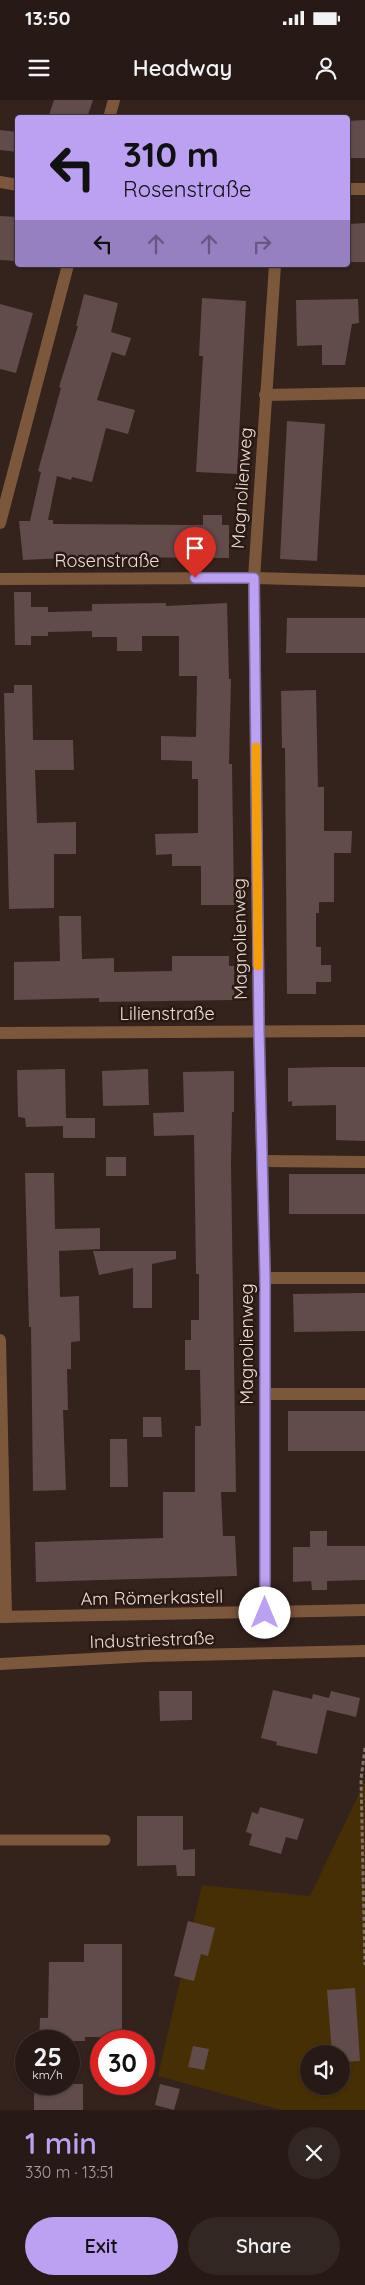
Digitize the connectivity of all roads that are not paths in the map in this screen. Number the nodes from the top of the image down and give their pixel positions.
1 (114, 100) edge
2 (110, 115) edge
3 (0, 182) edge
4 (15, 184) edge
5 (350, 189) edge
6 (365, 189) edge
7 (67, 267) edge
8 (275, 267) edge
9 (365, 393) edge
10 (265, 394) junction
11 (0, 523) edge
12 (254, 578) junction
13 (0, 579) edge
14 (365, 581) edge
15 (259, 1031) junction
16 (365, 1031) edge
17 (0, 1033) edge
18 (263, 1161) junction
19 (365, 1162) edge
20 (265, 1278) junction
21 (365, 1278) edge
22 (0, 1340) edge
23 (1, 1394) edge
24 (265, 1394) junction
25 (365, 1394) edge
26 (365, 1610) edge
27 (265, 1613) junction
28 (3, 1617) edge
29 (365, 1651) edge
30 (0, 1664) edge
31 (0, 1840) edge
32 (105, 1840) dead end

1 - 2 street
3 - 4 street
5 - 6 street
7 - 11 street
8 - 10 street, Magnolienweg
9 - 10 street
10 - 12 street, Magnolienweg
12 - 13 street, Rosenstraße
12 - 14 street, Rosenstraße
12 - 15 street, Magnolienweg
15 - 16 street, Lilienstraße
15 - 17 street, Lilienstraße
15 - 18 street, Magnolienweg
18 - 19 street
18 - 20 street, Magnolienweg
20 - 21 street
20 - 24 street, Magnolienweg
22 - 23 street
23 - 28 street
24 - 25 street
24 - 27 street, Magnolienweg
26 - 27 street, Am Römerkastell
27 - 28 street, Am Römerkastell
29 - 30 street, Industriestraße
31 - 32 lane

